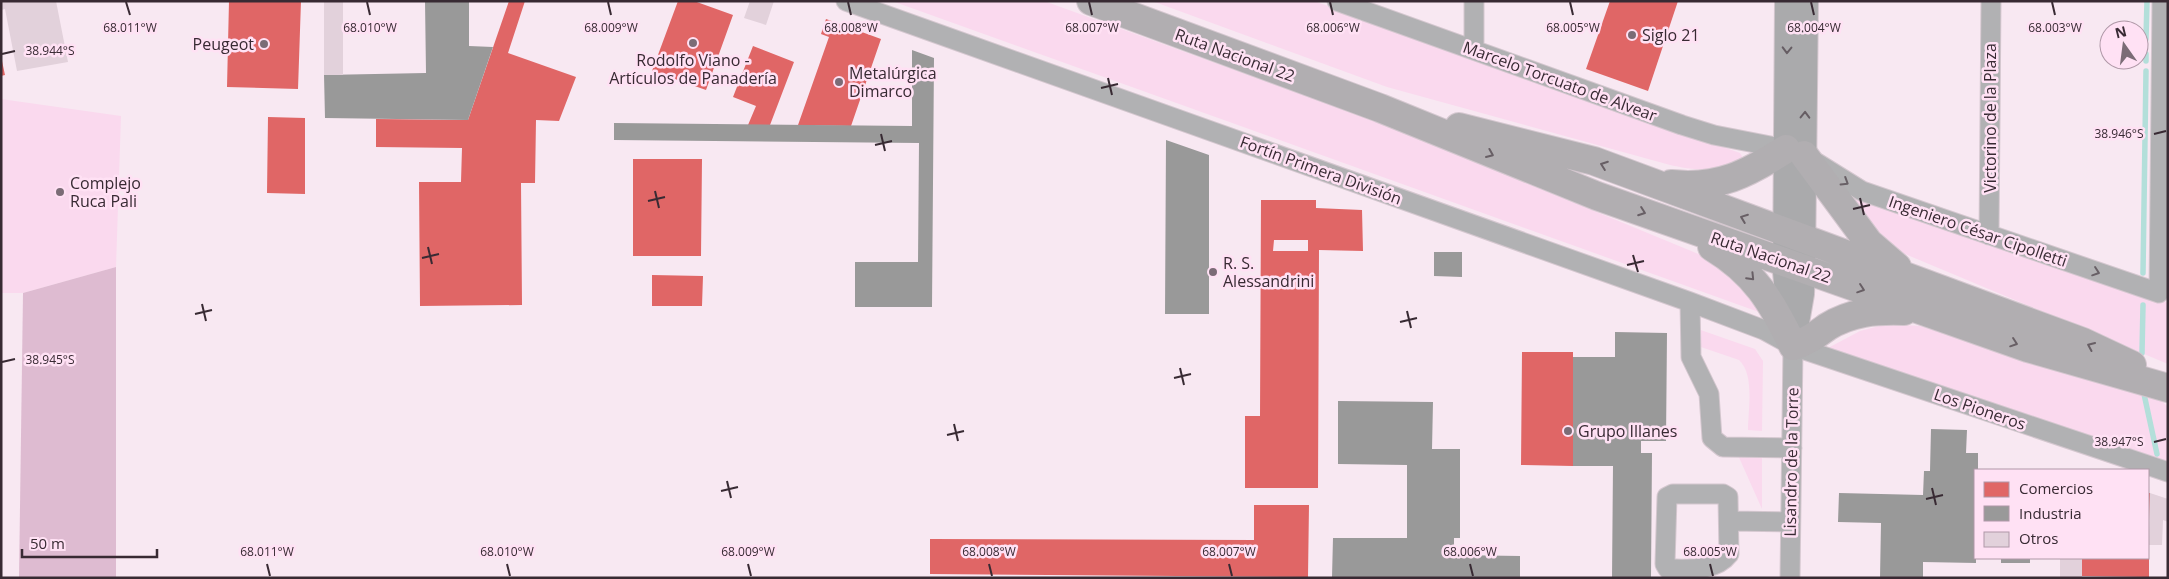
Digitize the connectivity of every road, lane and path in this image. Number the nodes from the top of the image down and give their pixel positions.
1 (846, 1) edge
2 (1091, 1) edge
3 (1337, 1) edge
4 (1474, 1) edge
5 (1787, 1) edge
6 (1806, 1) edge
7 (1990, 1) edge
8 (2162, 1) edge
9 (1474, 50) junction
10 (1380, 108) junction
11 (1795, 152) junction
12 (1650, 182) junction
13 (1668, 221) junction
14 (1988, 235) junction
15 (1794, 237) junction
16 (1794, 266) junction
17 (1921, 283) junction
18 (1690, 302) junction
19 (1923, 311) junction
20 (1793, 346) junction
21 (2166, 387) edge
22 (1792, 448) junction
23 (2168, 472) edge
24 (1730, 521) junction
25 (1790, 522) junction
26 (1790, 578) edge

1 - 18 street, Fortín Primera División
2 - 10 highway, Ruta Nacional 22
3 - 9 street, Marcelo Torcuato de Alvear
4 - 9 street
5 -> 11 main road
11 -> 6 main road
7 - 14 street, Victorino de la Plaza
14 -> 8 street, Ingeniero César Cipolletti
9 - 11 street, Marcelo Torcuato de Alvear
12 -> 10 highway, Ruta Nacional 22
10 -> 13 highway, Ruta Nacional 22
11 - 12 highway
11 -> 14 street, Ingeniero César Cipolletti
11 - 15 main road
11 - 17 highway
15 -> 12 highway, Ruta Nacional 22
13 - 16 highway, Ruta Nacional 22
13 -> 20 highway
15 - 16 main road
15 - 17 highway, Ruta Nacional 22
16 -> 19 highway, Ruta Nacional 22
16 - 20 main road
21 -> 17 highway, Ruta Nacional 22
18 - 20 street, Fortín Primera División
18 - 22 street
19 - 20 highway
19 -> 21 highway, Ruta Nacional 22
20 - 22 street, Lisandro de la Torre
20 - 23 street, Los Pioneros
22 - 25 street, Lisandro de la Torre
24 - 24 street
24 - 25 street
25 - 26 street, Lisandro de la Torre

